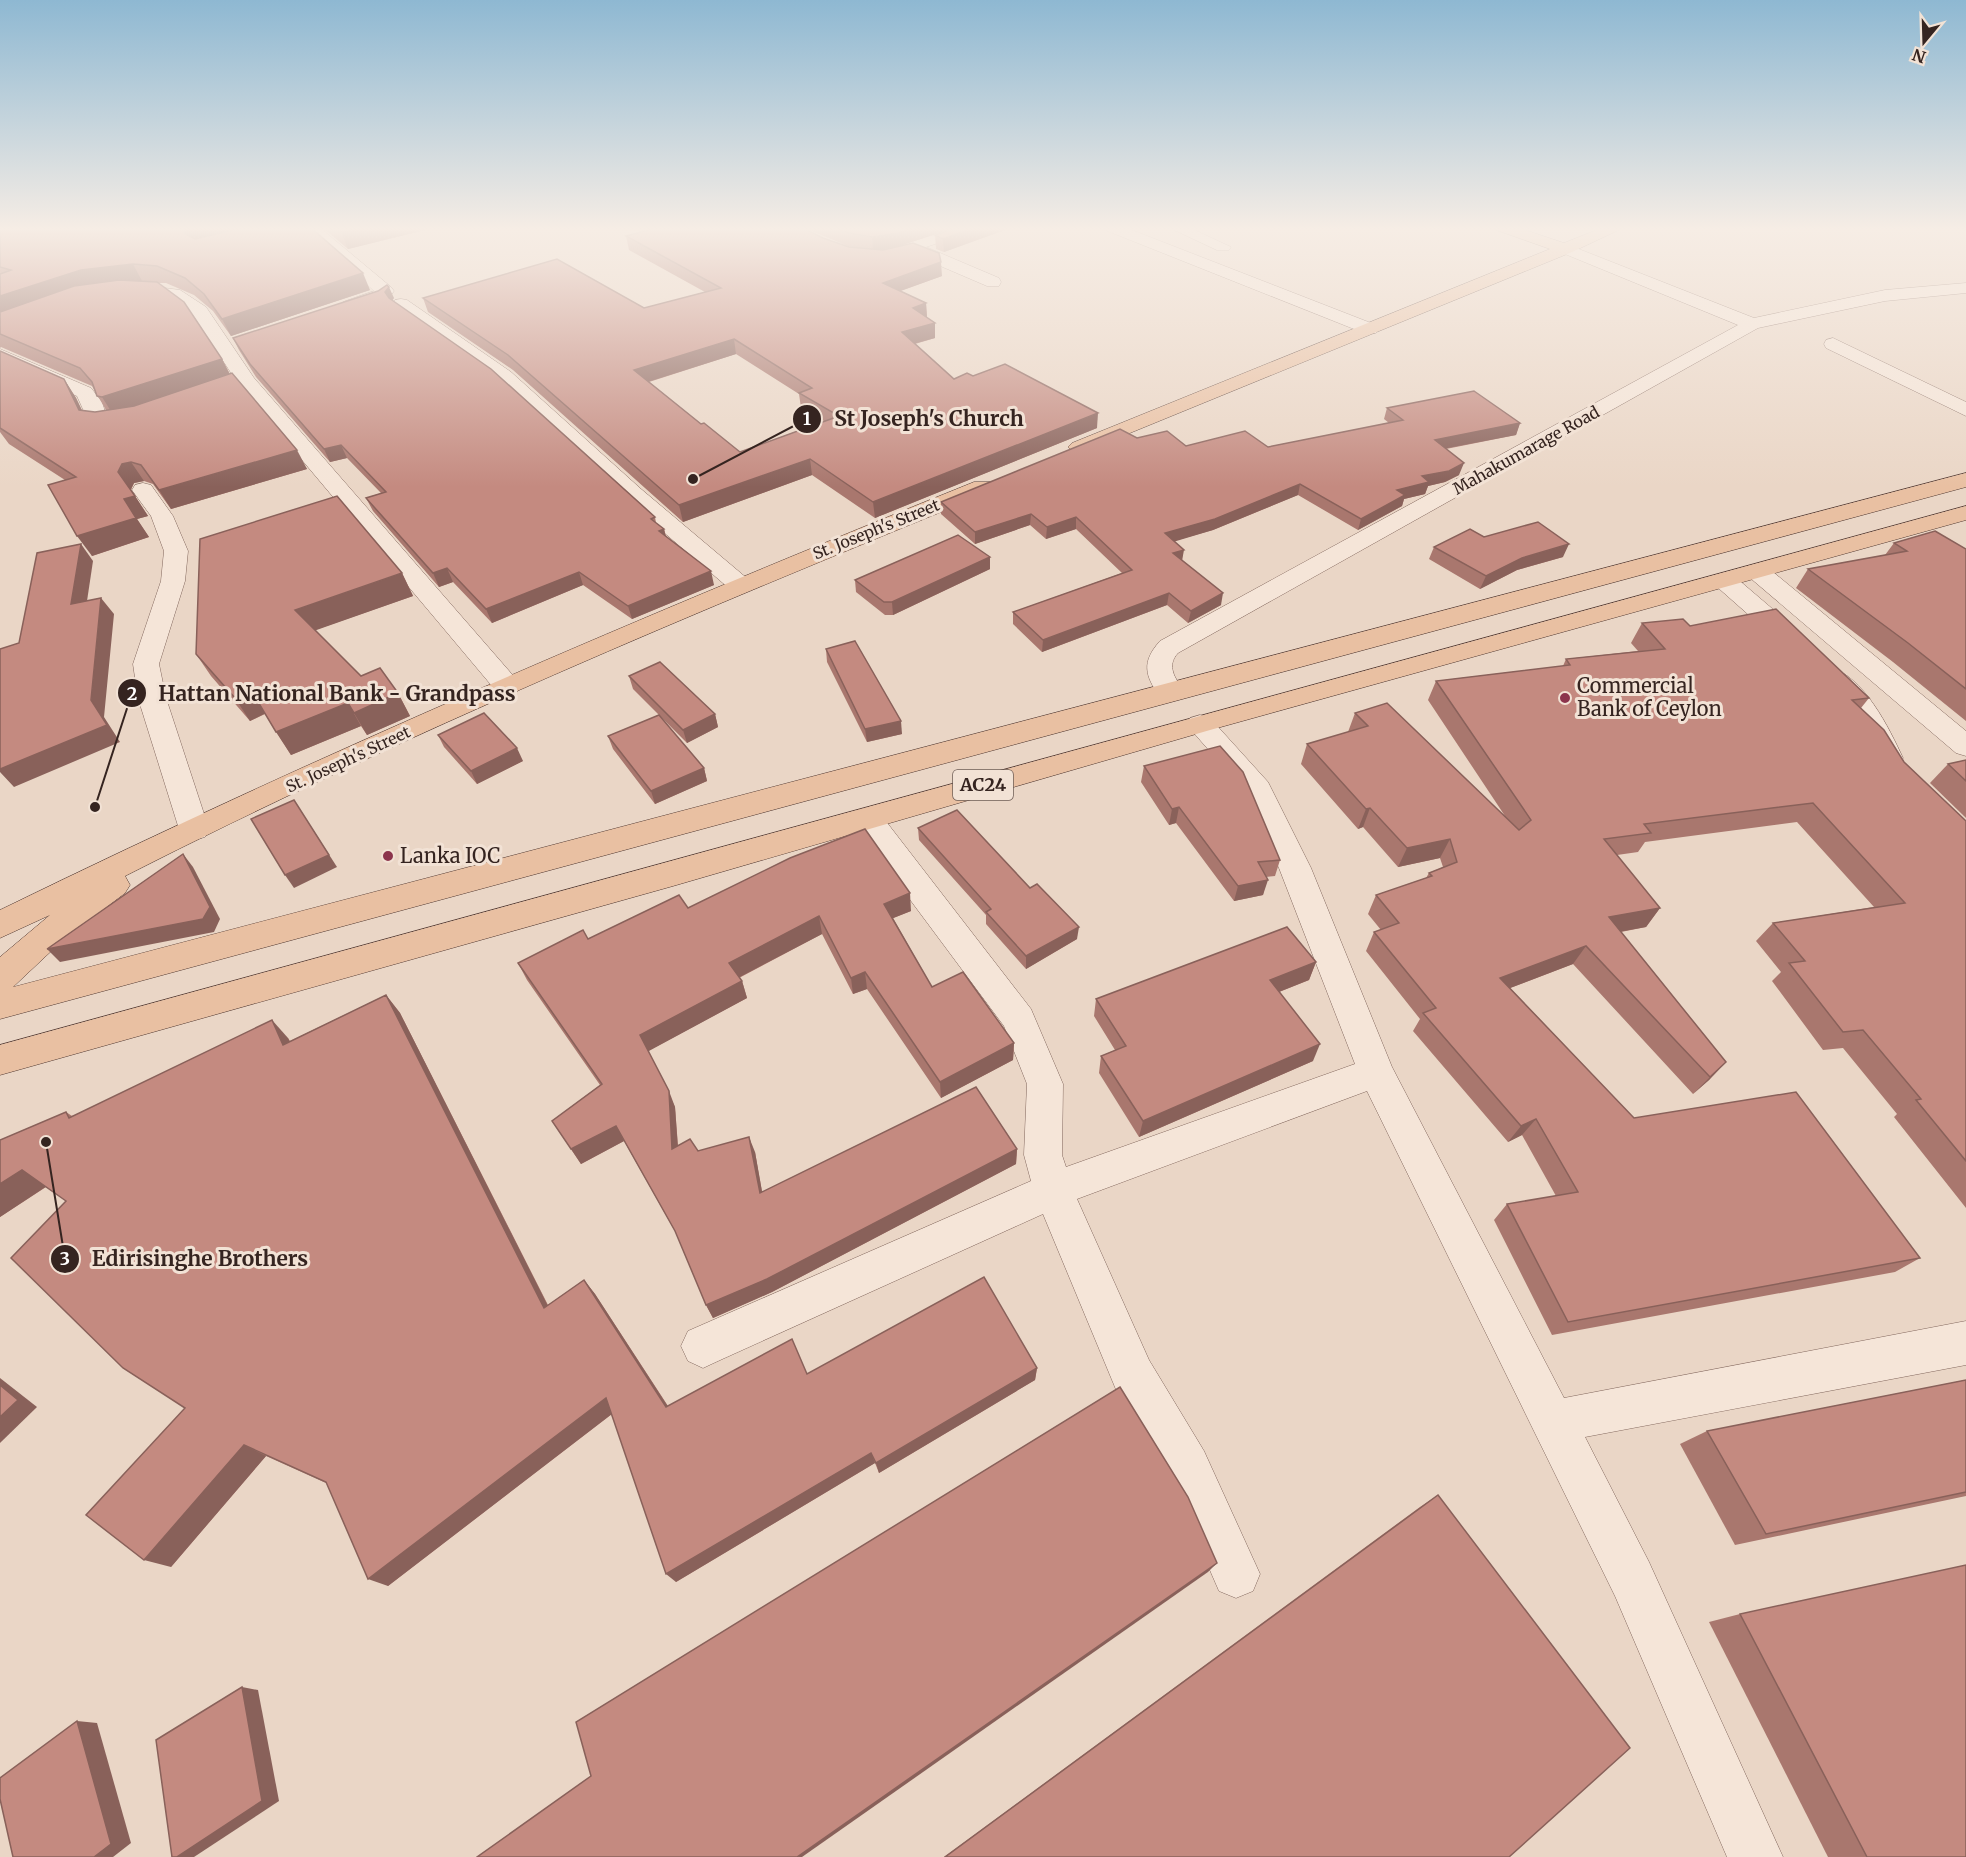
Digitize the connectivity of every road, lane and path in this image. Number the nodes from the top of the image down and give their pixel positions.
1 (202, 314) edge
2 (415, 314) edge
3 (1339, 314) edge
4 (1408, 314) edge
5 (1726, 314) edge
6 (1798, 314) edge
7 (1752, 324) junction
8 (1370, 329) junction
9 (1833, 344) dead end
10 (0, 355) edge
11 (1966, 410) edge
12 (148, 413) edge
13 (1061, 454) edge
14 (1005, 477) edge
15 (1966, 480) edge
16 (143, 490) edge
17 (1966, 513) edge
18 (1758, 572) junction
19 (1725, 581) junction
20 (740, 585) junction
21 (507, 686) junction
22 (1170, 691) junction
23 (1200, 724) junction
24 (1966, 746) edge
25 (1905, 780) edge
26 (867, 819) junction
27 (194, 829) junction
28 (0, 925) edge
29 (0, 978) edge
30 (0, 1005) edge
31 (0, 1060) edge
32 (1376, 1072) junction
33 (1053, 1190) junction
34 (1966, 1343) edge
35 (703, 1346) dead end
36 (1553, 1423) junction
37 (1236, 1574) dead end
38 (1755, 1857) edge

1 - 21 street
2 - 20 street
3 - 8 street
4 - 8 main road
5 - 7 street
6 - 7 street
7 - 22 street, Mahakumarage Road
8 - 13 main road
9 - 11 street
10 - 12 street
14 - 20 main road, St. Joseph's Street
15 - 22 main road, AC24
16 - 27 street
17 - 18 main road, AC24
18 - 19 main road, AC24
18 - 24 street
19 - 23 main road, AC24
19 - 25 street
20 - 21 main road, St. Joseph's Street
21 - 27 main road, St. Joseph's Street
22 - 23 main road
22 - 30 main road, AC24
23 - 26 main road, AC24
23 - 32 street
26 - 31 main road, AC24
26 - 33 street
27 - 28 main road, St. Joseph's Street
27 - 29 main road, St. Joseph's Street
32 - 33 street
32 - 36 street
33 - 35 street
33 - 37 street
34 - 36 street
36 - 38 street

